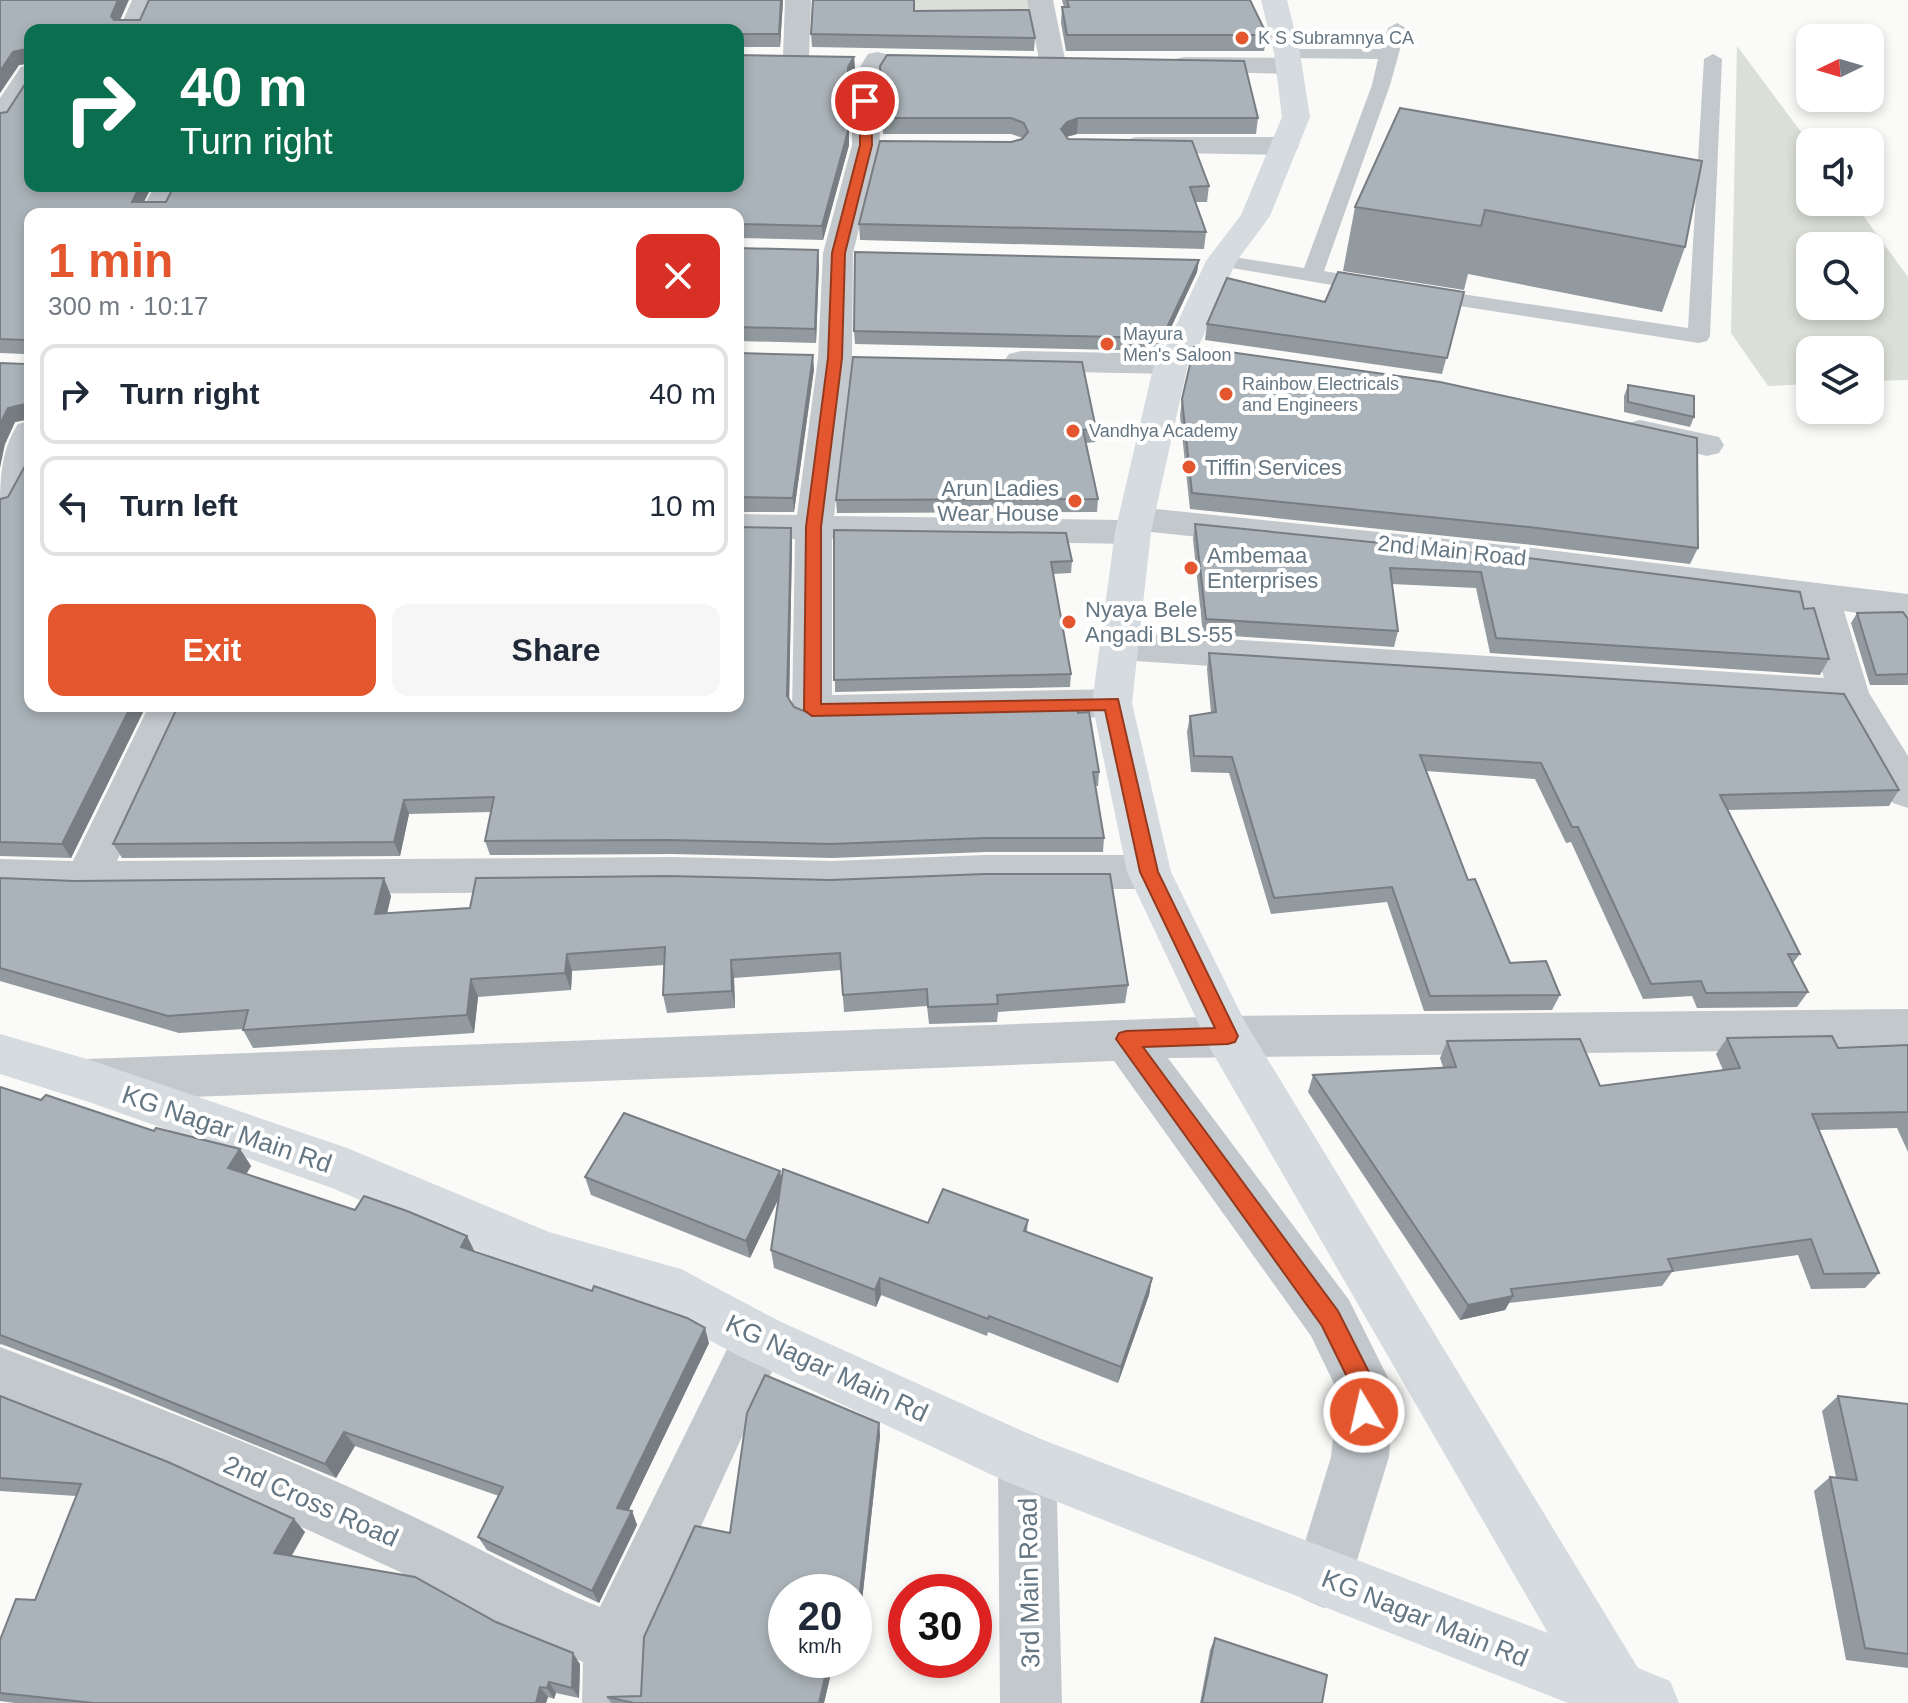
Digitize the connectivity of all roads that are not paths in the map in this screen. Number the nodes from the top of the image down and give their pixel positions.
1 (145, 0) edge
2 (798, 0) edge
3 (1040, 0) edge
4 (1274, 0) edge
5 (135, 24) edge
6 (1397, 28) dead end
7 (1388, 54) junction
8 (767, 57) edge
9 (796, 58) junction
10 (823, 59) edge
11 (1288, 59) junction
12 (1713, 59) dead end
13 (906, 61) edge
14 (1024, 64) edge
15 (1053, 64) junction
16 (1085, 65) edge
17 (1163, 65) edge
18 (24, 82) edge
19 (0, 118) edge
20 (1106, 146) edge
21 (1285, 146) junction
22 (1205, 261) junction
23 (1311, 277) junction
24 (1187, 356) junction
25 (995, 361) edge
26 (1617, 425) edge
27 (1707, 445) dead end
28 (24, 449) edge
29 (0, 502) edge
30 (1135, 525) junction
31 (744, 526) edge
32 (814, 527) junction
33 (1820, 595) junction
34 (1908, 607) edge
35 (1120, 646) junction
36 (1849, 694) junction
37 (1112, 703) junction
38 (166, 712) edge
39 (1908, 792) edge
40 (1149, 872) junction
41 (0, 876) edge
42 (87, 879) junction
43 (1908, 1029) edge
44 (1228, 1036) junction
45 (1126, 1039) junction
46 (0, 1054) edge
47 (87, 1080) junction
48 (760, 1339) junction
49 (0, 1374) edge
50 (1027, 1462) junction
51 (1324, 1578) junction
52 (615, 1644) junction
53 (1630, 1700) edge
54 (613, 1703) edge
55 (1031, 1703) edge

1 - 5 street
2 - 9 street
3 - 15 street
4 - 11 street
6 - 7 lane
7 - 11 lane
7 - 23 lane
8 - 9 street
9 - 10 street
11 - 17 street
11 - 21 street
12 - 23 lane
13 - 32 street
14 - 15 street
15 - 16 street
18 - 19 street
20 - 21 street
21 - 22 street
22 - 23 lane
22 - 24 street
24 - 25 street
24 - 30 street
26 - 27 street
28 - 29 street
30 - 32 street, 2nd Main Road
30 - 33 street, 2nd Main Road
30 - 35 street
31 - 32 street, 2nd Main Road
32 - 37 street
33 - 34 street, 2nd Main Road
33 - 36 street
35 - 36 street
35 - 37 street
36 - 39 street
37 - 40 street
38 - 42 street
40 - 42 street
40 - 44 street
41 - 42 street
43 - 44 street
44 - 45 street
44 - 53 street
45 - 47 street
45 - 51 street
46 - 47 street, KG Nagar Main Rd
47 - 48 street, KG Nagar Main Rd
48 - 50 street, KG Nagar Main Rd
48 - 52 street
49 - 52 street, 2nd Cross Road
50 - 51 street, KG Nagar Main Rd
50 - 55 street, 3rd Main Road
51 - 53 street, KG Nagar Main Rd
52 - 54 street

